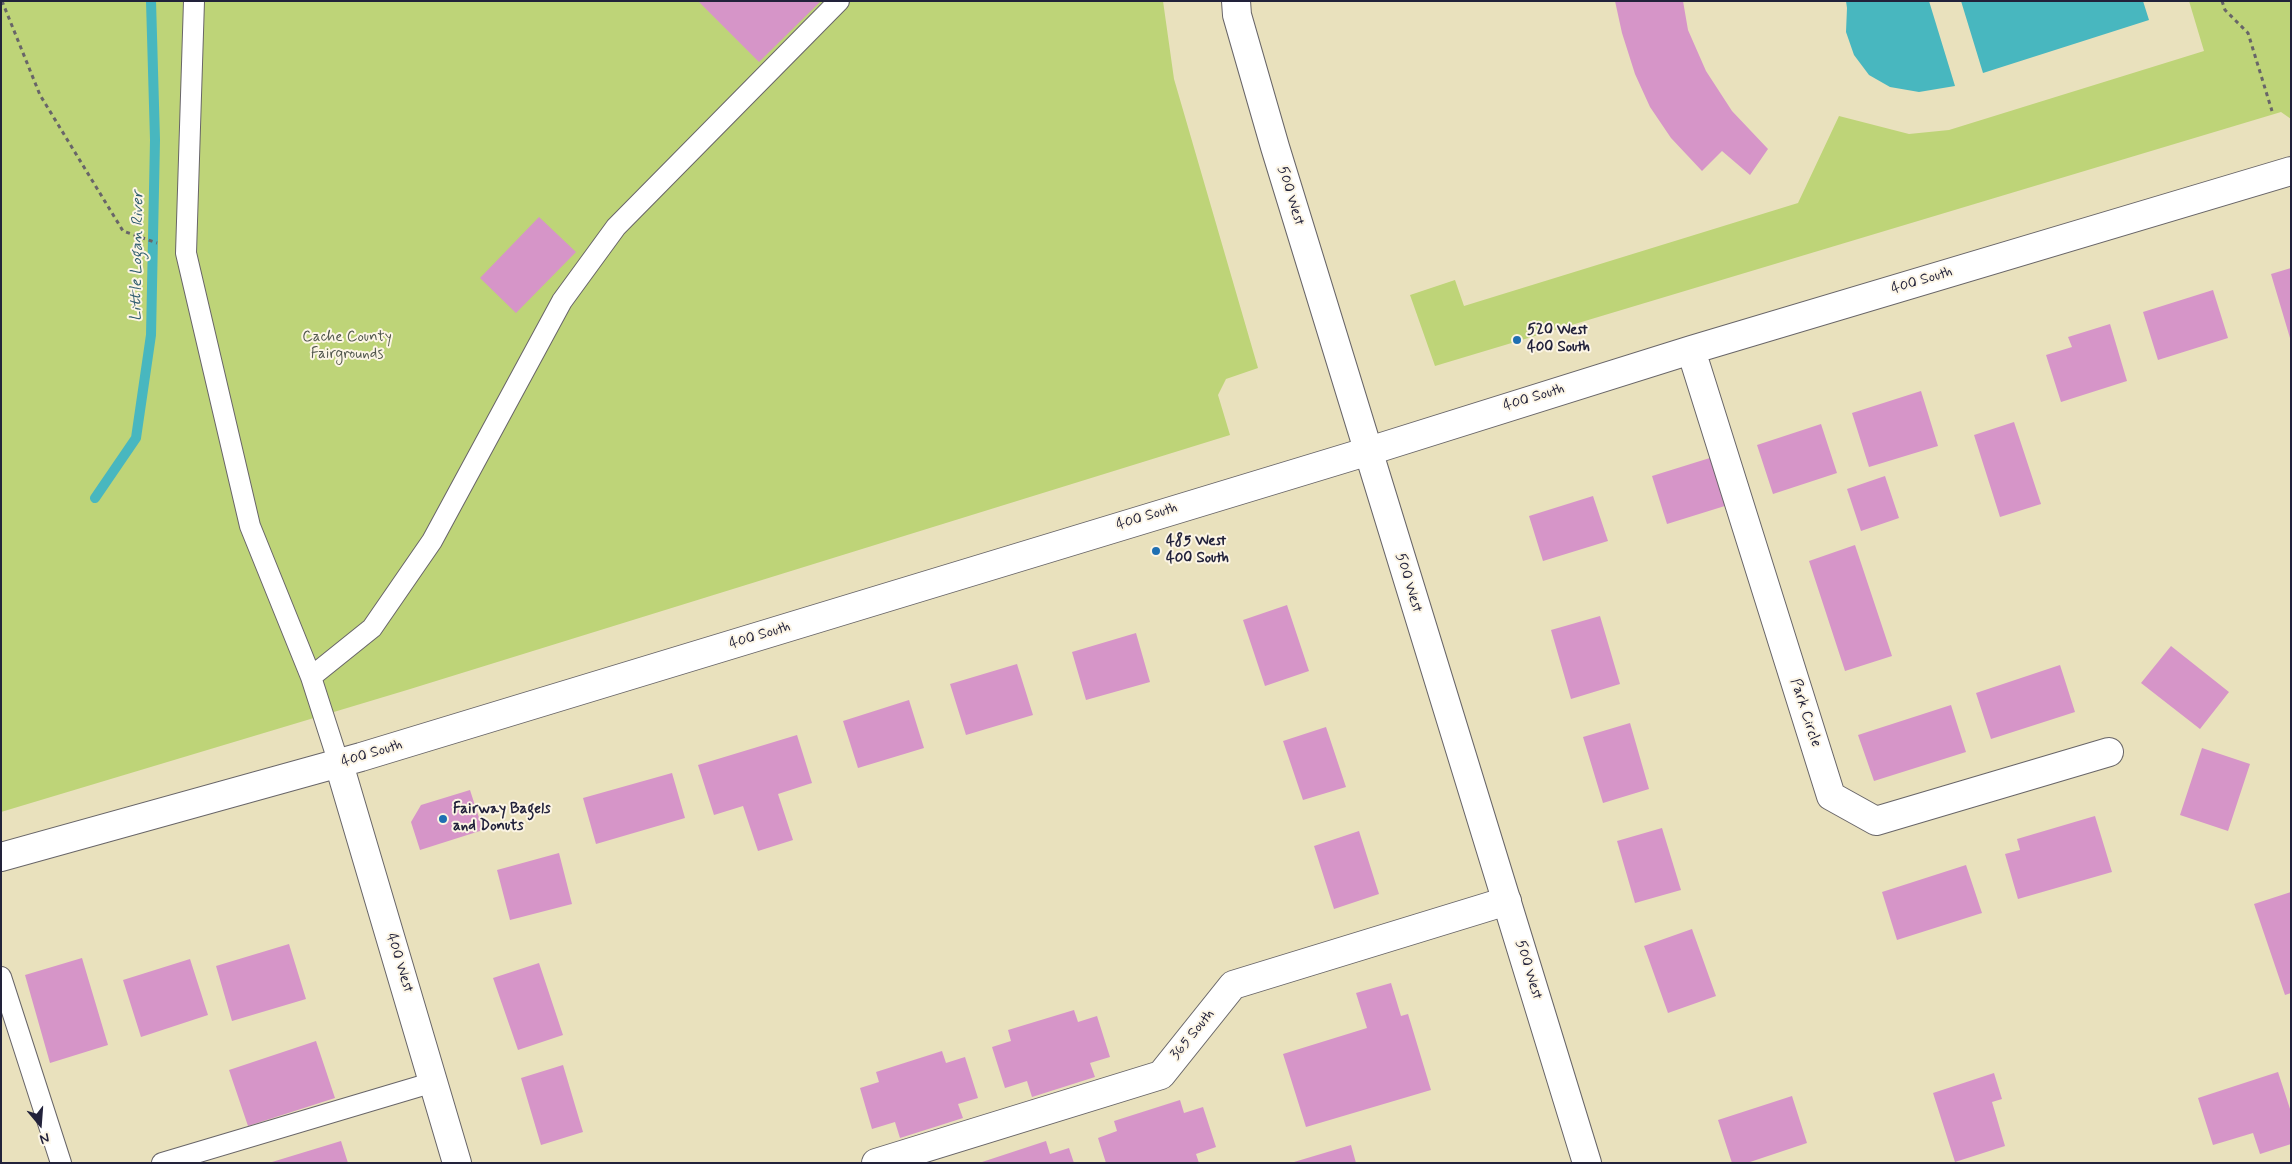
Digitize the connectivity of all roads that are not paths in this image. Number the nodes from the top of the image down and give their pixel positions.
1 (194, 1) edge
2 (839, 1) edge
3 (1236, 1) edge
4 (2291, 171) edge
5 (1691, 350) junction
6 (1369, 451) junction
7 (311, 677) junction
8 (2108, 752) dead end
9 (339, 764) junction
10 (1, 858) edge
11 (1507, 901) junction
12 (1, 976) edge
13 (434, 1082) junction
14 (61, 1163) edge
15 (162, 1163) edge
16 (457, 1163) edge
17 (876, 1163) edge
18 (1587, 1163) edge

1 - 7 lane
2 - 7 lane
3 - 6 street, 500 West
4 - 5 street, 400 South
5 - 6 street, 400 South
5 - 8 street, Park Circle
6 - 9 street, 400 South
6 - 11 street, 500 West
7 - 9 lane
9 - 10 street, 400 South
9 - 13 street, 400 West
11 - 17 street, 365 South
11 - 18 street, 500 West
12 - 14 lane
13 - 15 lane
13 - 16 street, 400 West

